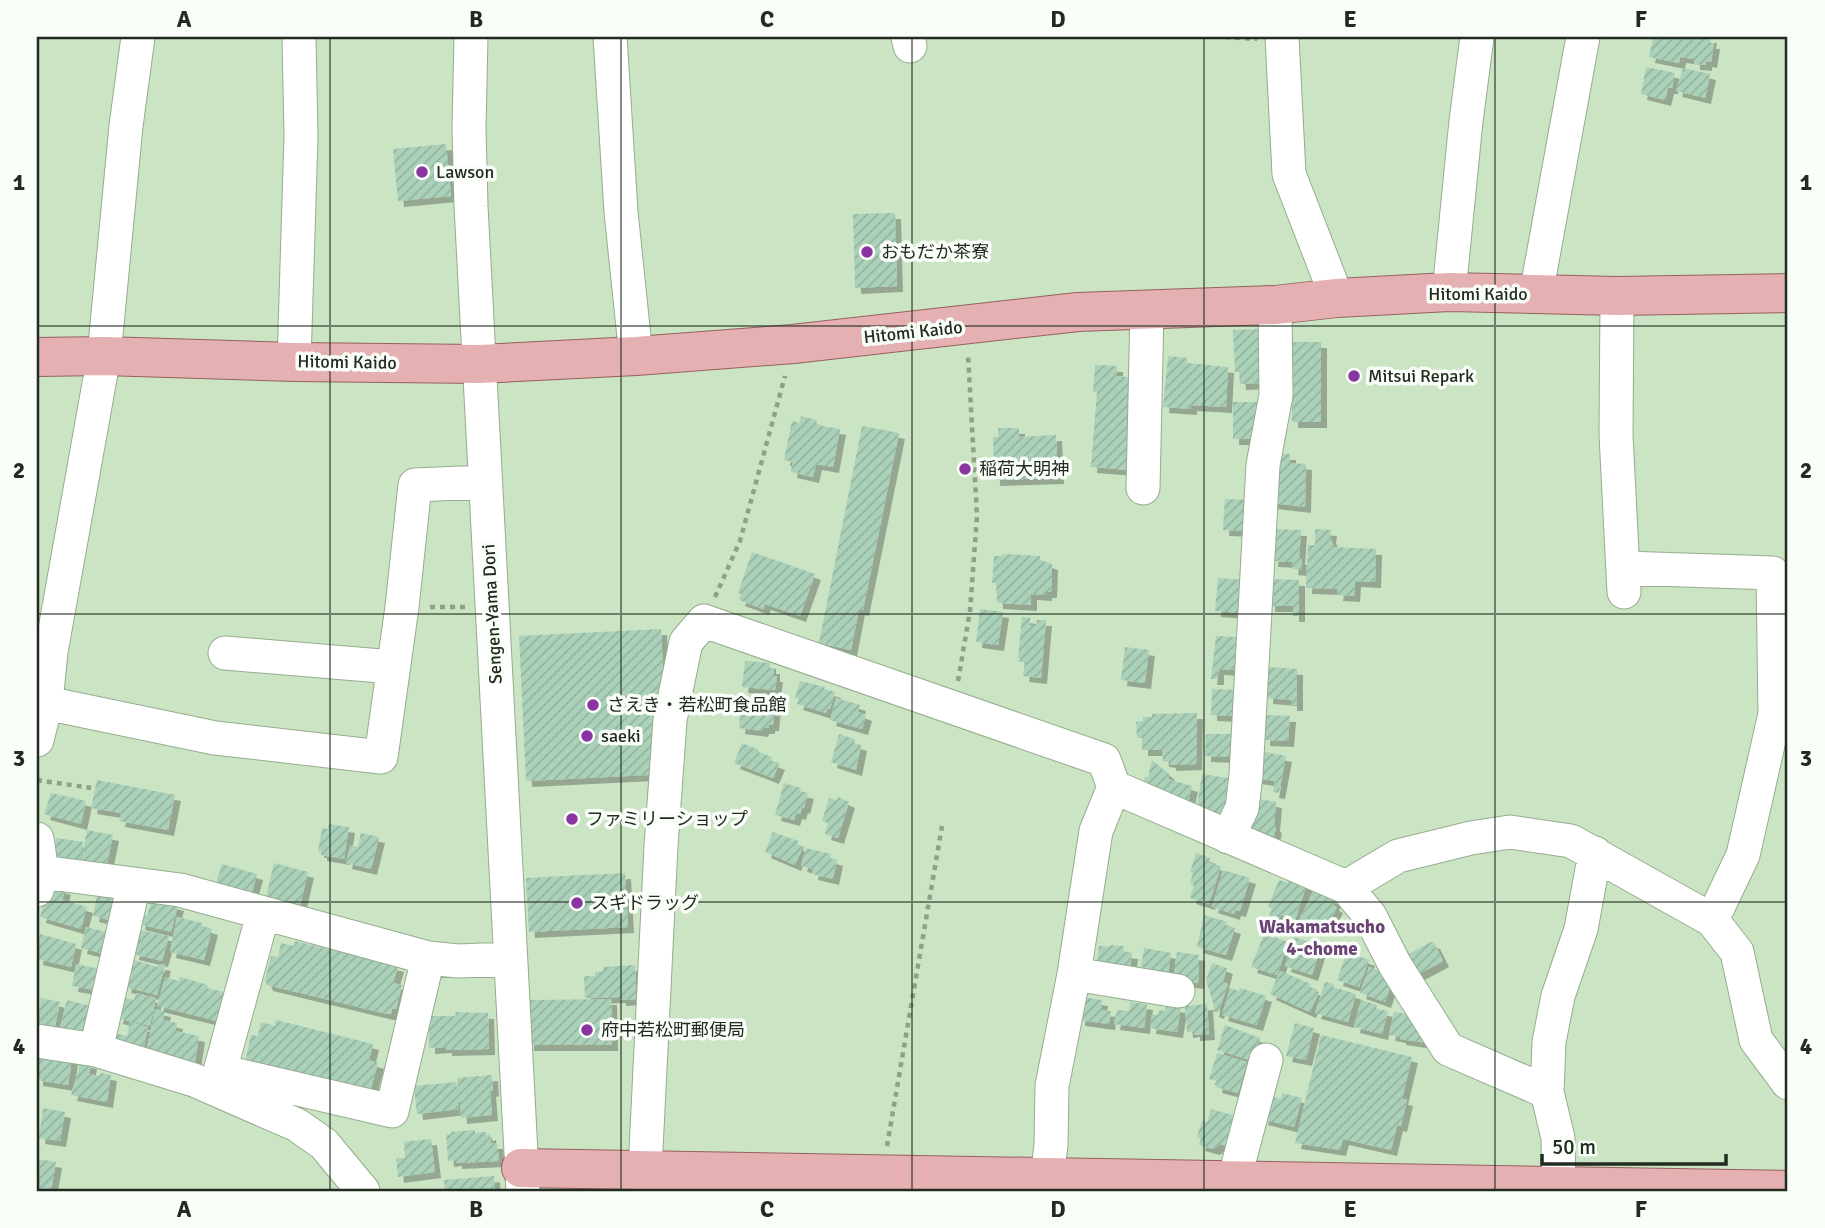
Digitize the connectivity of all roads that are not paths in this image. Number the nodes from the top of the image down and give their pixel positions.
1 (138, 37) edge
2 (299, 37) edge
3 (471, 37) edge
4 (610, 37) edge
5 (1282, 37) edge
6 (1477, 37) edge
7 (1583, 37) edge
8 (1449, 292) junction
9 (1788, 293) edge
10 (1536, 294) junction
11 (1617, 296) junction
12 (1338, 298) junction
13 (1275, 305) junction
14 (1147, 310) junction
15 (103, 356) junction
16 (636, 356) junction
17 (37, 357) edge
18 (294, 362) junction
19 (480, 364) junction
20 (485, 482) junction
21 (1143, 488) dead end
22 (225, 653) dead end
23 (44, 657) edge
24 (393, 667) junction
25 (46, 703) junction
26 (1782, 714) edge
27 (37, 740) edge
28 (1114, 787) junction
29 (1228, 837) junction
30 (37, 839) edge
31 (1595, 853) junction
32 (39, 881) edge
33 (134, 884) junction
34 (1346, 887) junction
35 (262, 914) junction
36 (1712, 920) junction
37 (428, 958) junction
38 (509, 959) junction
39 (1074, 974) junction
40 (1178, 991) dead end
41 (37, 1041) edge
42 (96, 1050) junction
43 (1266, 1060) dead end
44 (1788, 1083) edge
45 (1547, 1092) junction
46 (645, 1170) junction
47 (522, 1180) edge
48 (1234, 1180) junction
49 (1048, 1184) edge
50 (1299, 1186) edge
51 (1559, 1189) edge
52 (1716, 1190) edge
53 (1788, 1190) edge
54 (363, 1191) edge

1 - 15 street
2 - 18 street
3 - 19 street, Sengen-Yama Dori
4 - 16 street
5 - 12 street
6 - 8 street
7 - 10 street
8 - 10 main road, Hitomi Kaido
8 - 12 main road, Hitomi Kaido
9 - 11 main road, Hitomi Kaido
10 - 11 main road, Hitomi Kaido
11 - 26 street
12 - 13 main road, Hitomi Kaido
13 - 14 main road, Hitomi Kaido
13 - 29 street
14 - 16 main road, Hitomi Kaido
14 - 21 street
15 - 17 main road, Hitomi Kaido
15 - 18 main road, Hitomi Kaido
15 - 23 street
16 - 19 main road, Hitomi Kaido
18 - 19 main road, Hitomi Kaido
19 - 20 street, Sengen-Yama Dori
20 - 24 street
20 - 38 street, Sengen-Yama Dori
22 - 24 street
23 - 25 street
24 - 25 street
25 - 27 street
26 - 36 street
28 - 29 street
28 - 39 street
28 - 46 street
29 - 34 street
30 - 32 street
31 - 34 street
31 - 36 street
31 - 45 street
32 - 33 street
33 - 35 street
33 - 42 street
34 - 45 street
35 - 37 street
35 - 37 street
36 - 44 street
37 - 38 street
38 - 47 street, Sengen-Yama Dori
39 - 40 street
39 - 49 street
41 - 42 street
42 - 54 street
43 - 48 street
45 - 51 street
46 - 47 main road
46 - 49 main road
48 - 49 main road
48 - 50 main road
50 - 51 main road
51 - 52 main road
52 - 53 main road

